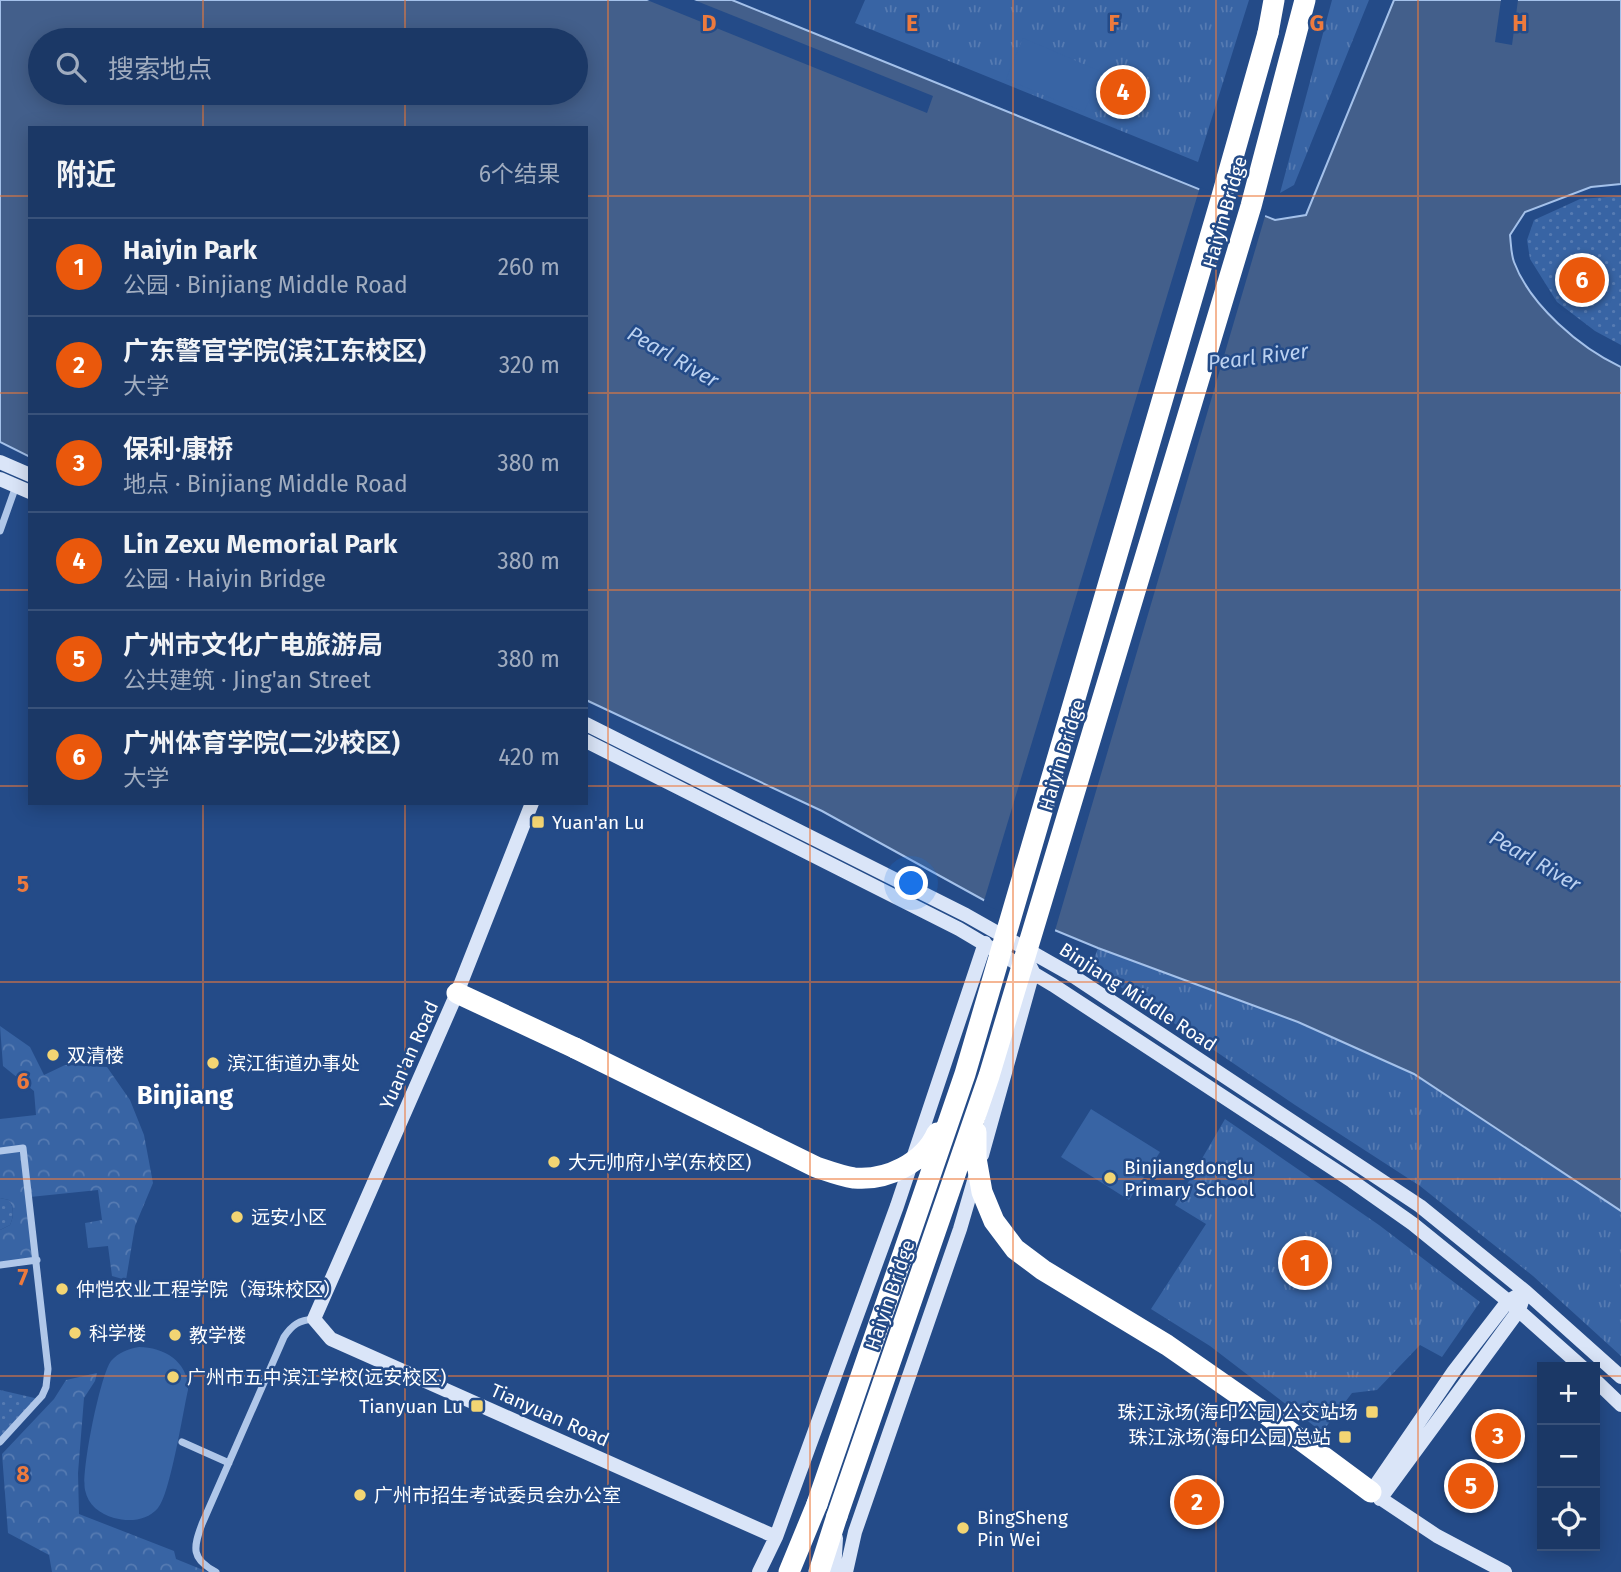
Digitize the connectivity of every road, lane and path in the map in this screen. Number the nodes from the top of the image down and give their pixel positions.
1 (1274, 0) edge
2 (1305, 0) edge
3 (0, 462) edge
4 (28, 474) edge
5 (0, 479) edge
6 (23, 489) edge
7 (0, 530) edge
8 (588, 725) edge
9 (588, 742) edge
10 (531, 805) edge
11 (985, 943) junction
12 (1017, 943) junction
13 (1033, 972) junction
14 (457, 992) junction
15 (965, 1074) junction
16 (989, 1076) junction
17 (0, 1151) edge
18 (897, 1206) junction
19 (960, 1228) junction
20 (37, 1260) junction
21 (0, 1265) edge
22 (1526, 1292) junction
23 (1514, 1305) junction
24 (314, 1319) junction
25 (1577, 1362) edge
26 (1621, 1377) edge
27 (1600, 1385) edge
28 (1621, 1405) edge
29 (0, 1442) edge
30 (182, 1442) dead end
31 (229, 1464) junction
32 (1376, 1495) junction
33 (837, 1516) junction
34 (855, 1532) junction
35 (776, 1537) junction
36 (216, 1572) edge
37 (759, 1572) edge
38 (789, 1572) edge
39 (819, 1572) edge
40 (834, 1572) edge
41 (846, 1572) edge
42 (1505, 1572) edge

1 - 15 highway, Haiyin Bridge, bridge
2 - 16 highway, Haiyin Bridge, bridge
3 - 4 main road
5 - 6 main road
6 - 7 street
8 - 12 main road, Binjiang Middle Road
9 - 11 main road, Binjiang Middle Road
10 - 14 main road, Yuan'an Road
11 - 12 main road
11 - 13 main road, Binjiang Middle Road
11 - 18 main road
12 - 13 main road
12 - 22 main road, Binjiang Middle Road
13 - 19 main road
13 - 23 main road, Binjiang Middle Road
14 - 15 highway, bridge
14 - 24 main road, Yuan'an Road
15 - 38 highway, Haiyin Bridge, bridge
16 - 32 highway, bridge
16 - 33 highway, Haiyin Bridge, bridge
17 - 20 street
18 - 19 main road
18 - 35 main road
19 - 34 main road
20 - 21 street
20 - 29 street
22 - 23 main road
22 - 26 main road, Binjiang Middle Road
23 - 25 main road, Binjiang Middle Road
23 - 32 main road
24 - 31 street
24 - 35 main road, Tianyuan Road
27 - 28 main road
30 - 31 street
31 - 36 street
32 - 42 main road
33 - 39 highway, Haiyin Bridge
33 - 40 main road
34 - 40 main road
34 - 41 main road
35 - 37 main road

